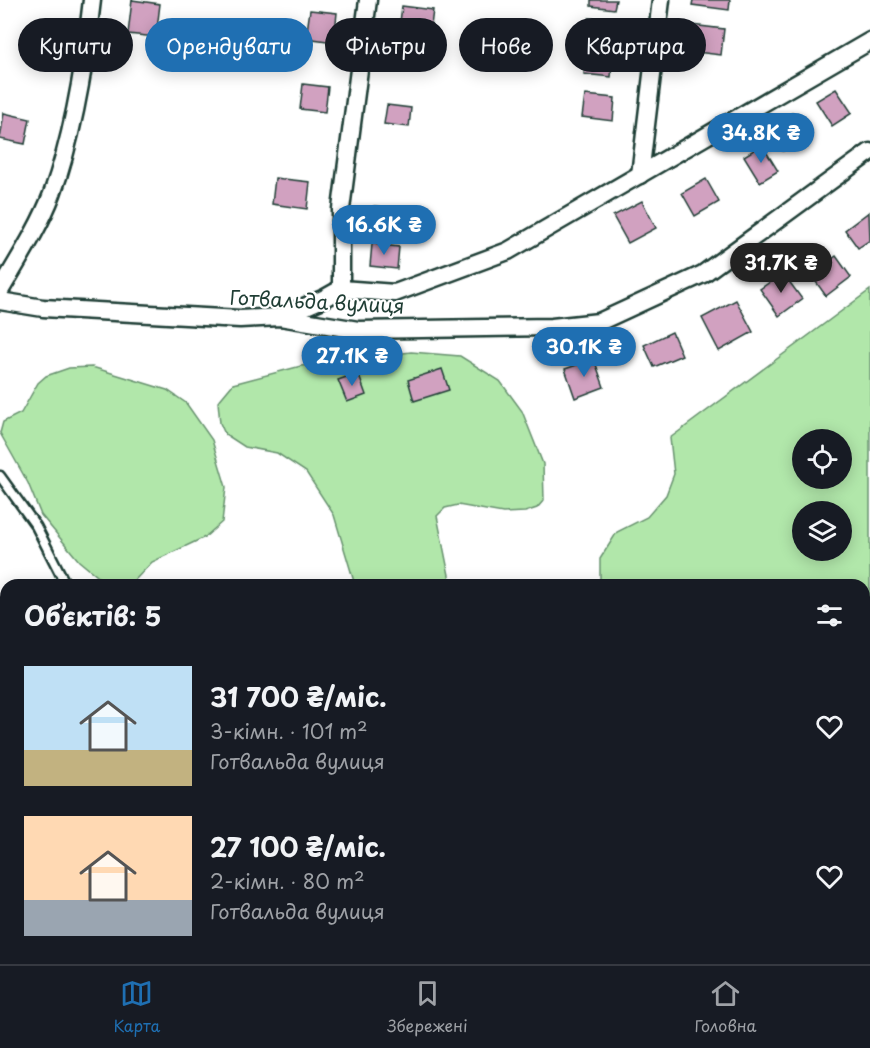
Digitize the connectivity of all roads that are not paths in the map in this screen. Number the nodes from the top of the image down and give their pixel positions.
1 (92, 0) edge
2 (368, 0) edge
3 (661, 0) edge
4 (870, 41) edge
5 (870, 152) edge
6 (640, 175) junction
7 (340, 289) junction
8 (0, 291) edge
9 (0, 301) edge
10 (280, 317) junction
11 (0, 476) edge
12 (63, 579) edge

1 - 8 street
2 - 7 street
3 - 6 street
4 - 6 street, Готвальда вулиця
5 - 10 street, Готвальда вулиця
6 - 7 street, Готвальда вулиця
7 - 10 street
9 - 10 street, Готвальда вулиця
11 - 12 lane

